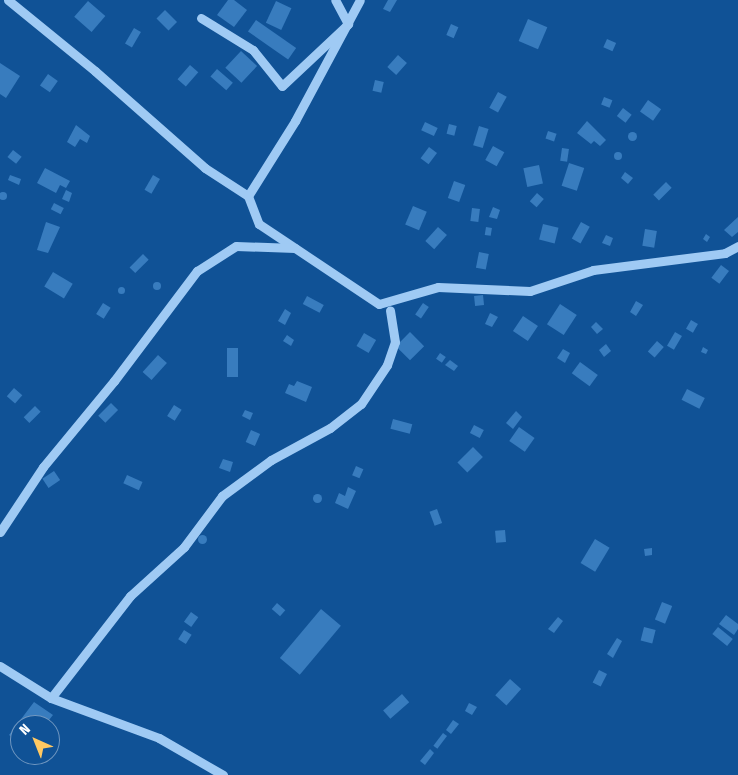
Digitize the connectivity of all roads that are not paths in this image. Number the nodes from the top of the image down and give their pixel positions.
1 (8, 0) edge
2 (335, 0) edge
3 (360, 0) edge
4 (201, 18) dead end
5 (348, 24) junction
6 (248, 196) junction
7 (738, 246) edge
8 (296, 248) junction
9 (390, 310) dead end
10 (0, 532) edge
11 (0, 666) edge
12 (51, 698) junction
13 (223, 775) edge

1 - 6 street
2 - 5 street
3 - 5 street
4 - 5 street
5 - 6 street
6 - 8 street
7 - 8 street
8 - 10 street
9 - 12 street
11 - 12 street
12 - 13 street

